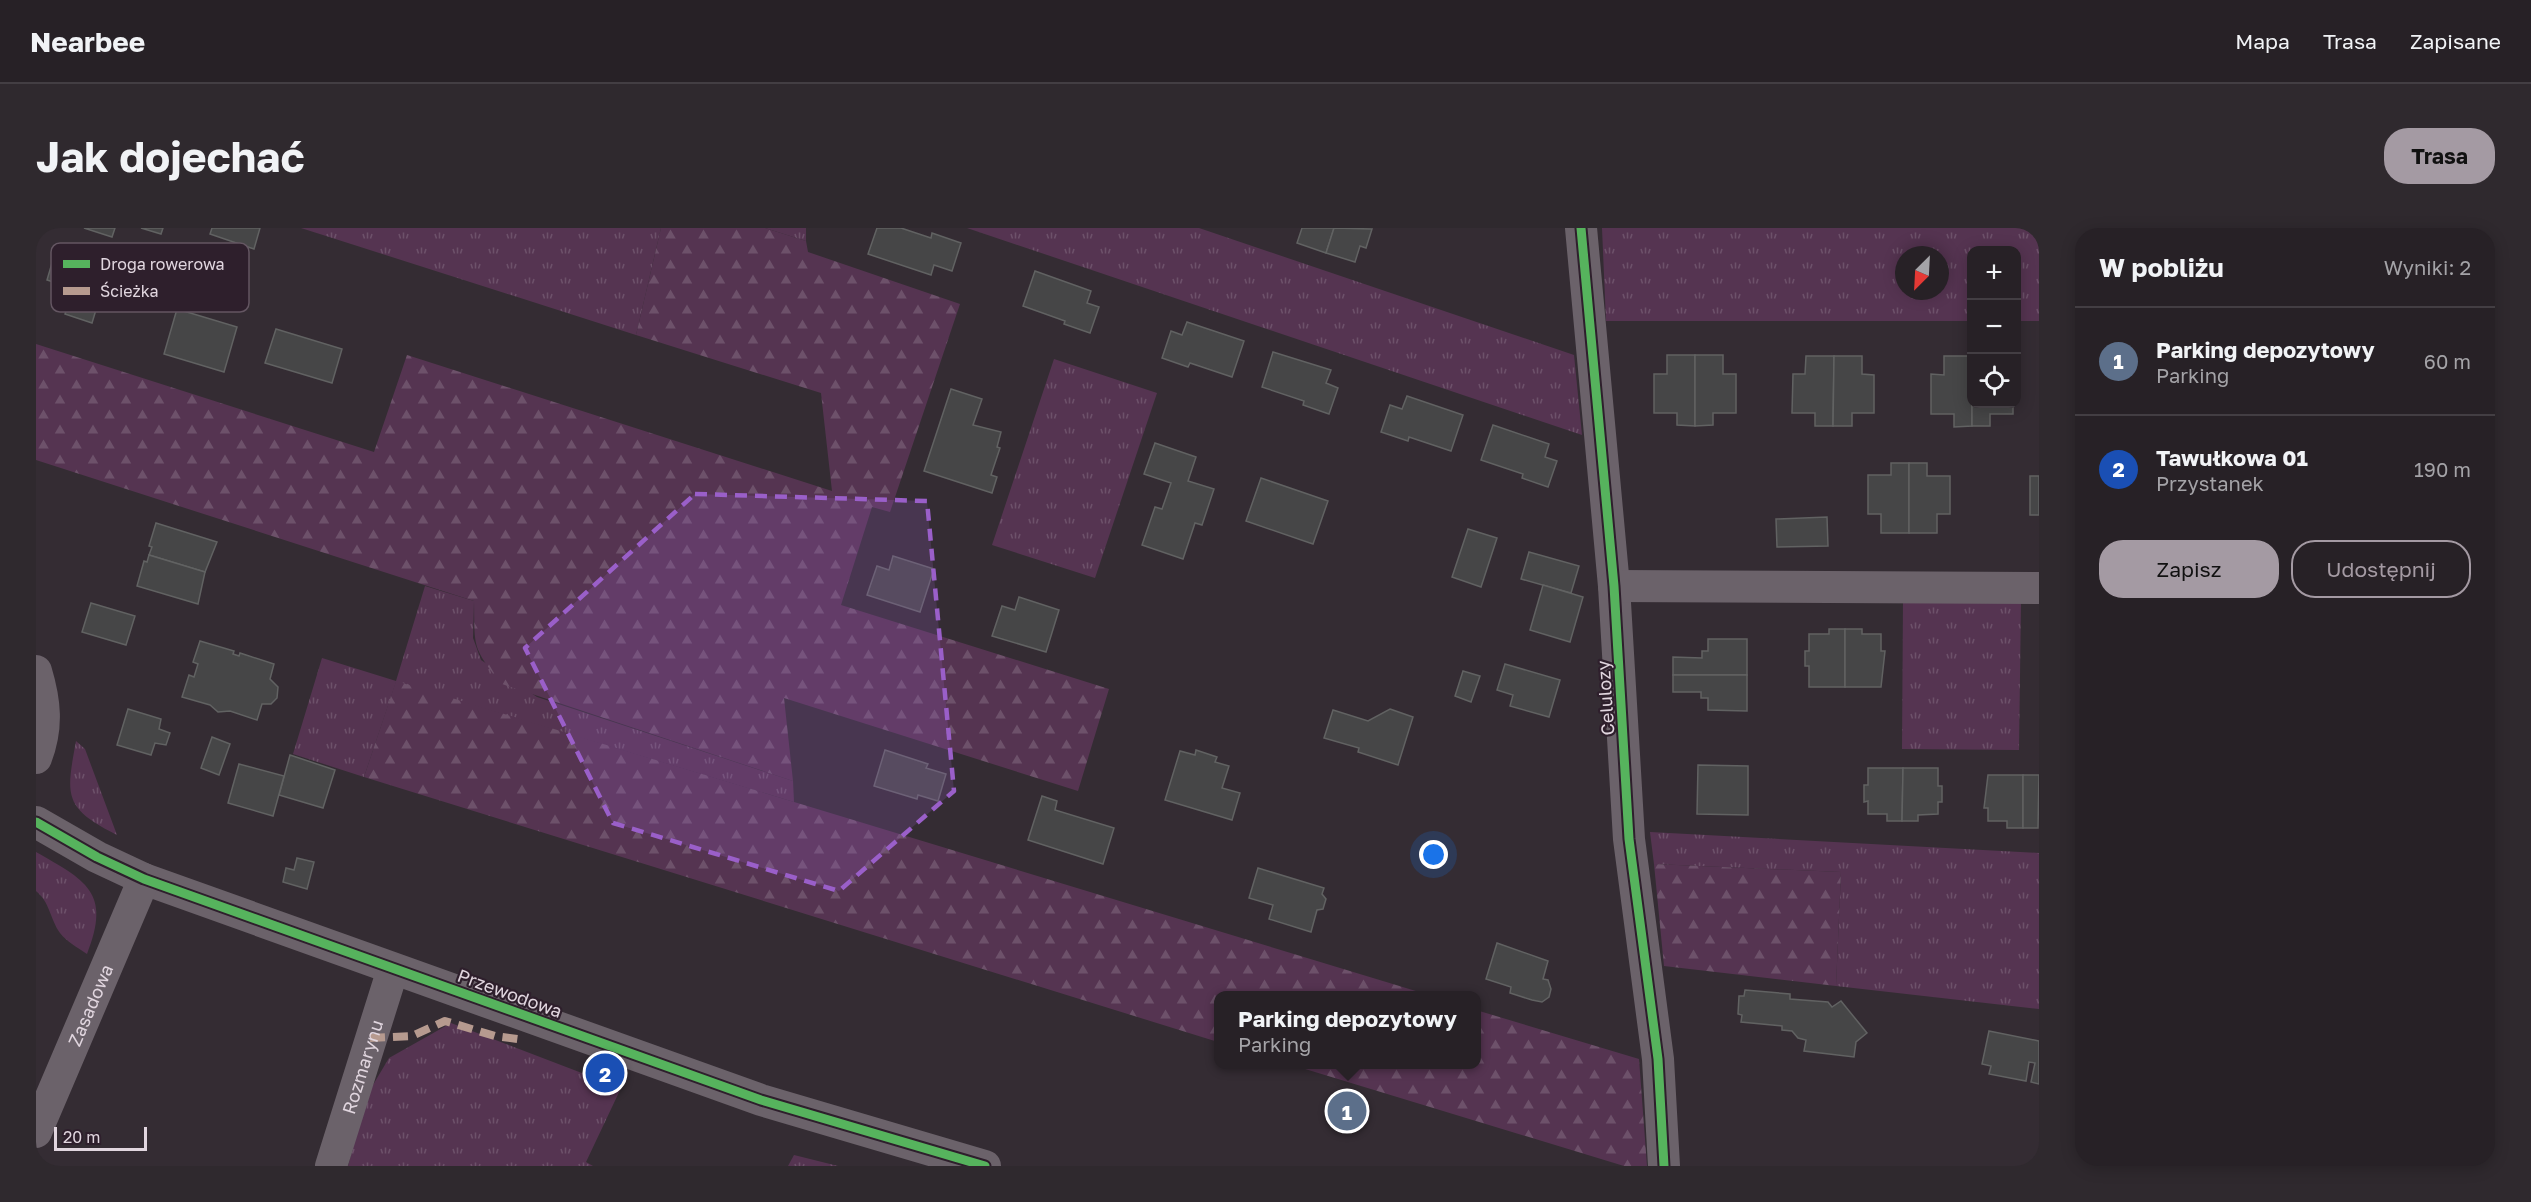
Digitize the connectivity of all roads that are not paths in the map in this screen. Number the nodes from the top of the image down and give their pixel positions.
1 (1581, 228) edge
2 (1614, 586) junction
3 (2039, 588) edge
4 (36, 671) edge
5 (36, 758) edge
6 (36, 822) edge
7 (144, 879) junction
8 (393, 969) junction
9 (36, 1132) edge
10 (331, 1166) edge
11 (985, 1166) edge
12 (1664, 1166) edge

1 - 2 street, Celulozy
2 - 3 street
2 - 12 street, Celulozy
4 - 5 street
6 - 7 street, Przewodowa
7 - 8 street, Przewodowa
7 - 9 street, Zasadowa
8 - 10 street, Rozmarynu
8 - 11 street, Przewodowa

